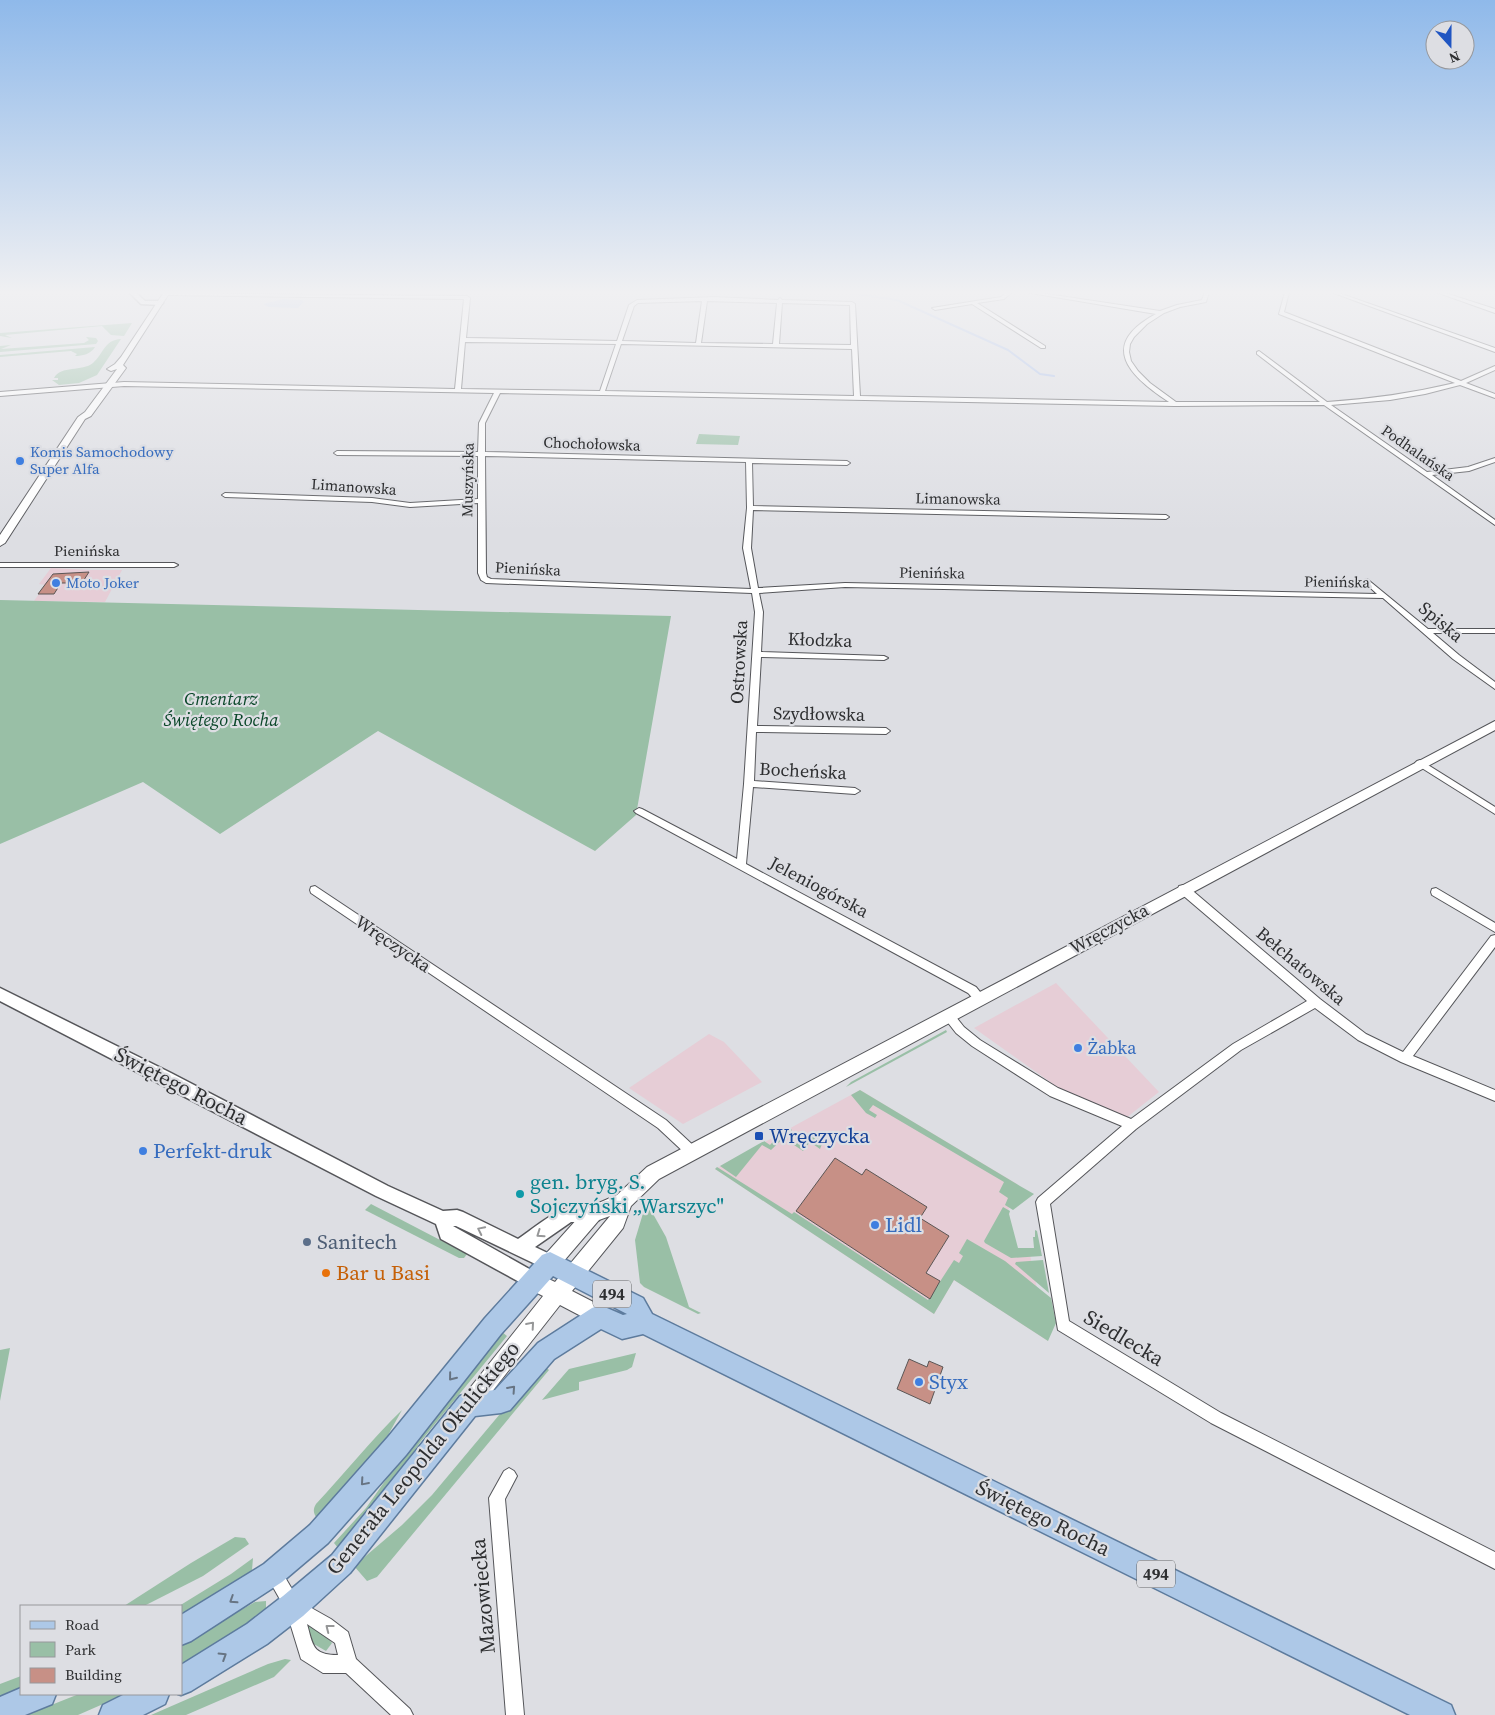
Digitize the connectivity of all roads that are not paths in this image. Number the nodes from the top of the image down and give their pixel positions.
1 (110, 372) edge
2 (119, 372) edge
3 (460, 372) edge
4 (609, 372) edge
5 (855, 372) edge
6 (1137, 372) edge
7 (1285, 372) edge
8 (1433, 372) edge
9 (1486, 372) edge
10 (1461, 383) junction
11 (109, 385) junction
12 (99, 386) junction
13 (458, 390) junction
14 (498, 391) junction
15 (602, 393) junction
16 (0, 394) edge
17 (1495, 396) edge
18 (857, 398) junction
19 (1175, 404) junction
20 (1326, 404) junction
21 (82, 417) junction
22 (337, 453) dead end
23 (482, 454) junction
24 (749, 460) junction
25 (1495, 460) edge
26 (847, 463) dead end
27 (1426, 474) junction
28 (225, 495) dead end
29 (481, 500) junction
30 (750, 508) junction
31 (1166, 517) dead end
32 (1495, 523) edge
33 (0, 543) edge
34 (0, 565) edge
35 (174, 565) dead end
36 (482, 573) joint
37 (1367, 581) dead end
38 (754, 591) junction
39 (1385, 596) junction
40 (1426, 631) junction
41 (1495, 631) edge
42 (756, 654) junction
43 (884, 658) dead end
44 (1495, 686) edge
45 (1495, 725) edge
46 (752, 729) junction
47 (886, 732) dead end
48 (1420, 763) junction
49 (749, 784) junction
50 (855, 791) dead end
51 (638, 811) dead end
52 (1495, 811) edge
53 (741, 865) junction
54 (1183, 889) junction
55 (315, 890) dead end
56 (1436, 892) dead end
57 (1495, 928) edge
58 (1495, 938) edge
59 (0, 994) edge
60 (979, 998) junction
61 (1316, 1002) junction
62 (948, 1015) junction
63 (1404, 1058) junction
64 (1495, 1096) edge
65 (1132, 1125) junction
66 (692, 1152) junction
67 (623, 1201) junction
68 (593, 1214) junction
69 (442, 1219) junction
70 (519, 1248) junction
71 (550, 1263) junction
72 (573, 1275) junction
73 (534, 1282) junction
74 (557, 1295) junction
75 (600, 1316) junction
76 (644, 1322) junction
77 (469, 1404) junction
78 (509, 1476) dead end
79 (1495, 1561) edge
80 (273, 1573) junction
81 (293, 1606) junction
82 (182, 1630) edge
83 (349, 1664) junction
84 (182, 1680) edge
85 (40, 1695) edge
86 (153, 1695) edge
87 (0, 1711) edge
88 (112, 1715) edge
89 (404, 1715) edge
90 (515, 1715) edge
91 (1441, 1715) edge

1 - 12 main road
2 - 11 main road
3 - 13 street
4 - 15 street
5 - 18 street
6 - 19 street
7 - 20 street, Podhalańska
8 - 10 street
9 - 10 street
10 - 17 street
10 - 20 street
11 - 12 street
11 - 13 street
11 - 21 main road
12 - 16 street
12 - 21 main road
13 - 14 street
14 - 15 street
14 - 23 street, Muszyńska
15 - 18 street
18 - 19 street
19 - 20 street
20 - 27 street, Podhalańska
21 - 33 main road
22 - 23 street, Chochołowska
23 - 24 street, Chochołowska
23 - 29 street, Muszyńska
24 - 26 street, Chochołowska
24 - 30 street, Ostrowska
25 - 27 street
27 - 32 street, Podhalańska
28 - 29 street, Limanowska
29 - 36 street, Muszyńska
30 - 31 street, Limanowska
30 - 38 street, Ostrowska
34 - 35 street, Pienińska
36 - 38 street, Pienińska
37 - 39 street, Spiska
38 - 39 street, Pienińska
38 - 42 street, Ostrowska
39 - 40 street, Spiska
40 - 41 street
40 - 44 street, Spiska
42 - 43 street, Kłodzka
42 - 46 street, Ostrowska
45 - 48 main road, Wręczycka / 494
46 - 47 street, Szydłowska
46 - 49 street, Ostrowska
48 - 52 street
48 - 54 main road, Wręczycka / 494
49 - 50 street, Bocheńska
49 - 53 street, Ostrowska
51 - 53 street, Jeleniogórska
53 - 60 street, Jeleniogórska
54 - 60 main road, Wręczycka / 494
54 - 61 street, Bełchatowska
55 - 66 street, Wręczycka
56 - 57 street
58 - 63 street
59 - 69 street, Świętego Rocha
60 - 62 main road, Wręczycka / 494
61 - 63 street, Bełchatowska
61 - 65 street, Siedlecka
62 - 65 street
62 - 66 main road, Wręczycka / 494
63 - 64 street, Bełchatowska
65 - 79 street, Siedlecka
66 - 67 main road, Wręczycka / 494
67 - 68 main road, Wręczycka / 494
67 - 72 main road, Wręczycka / 494
68 -> 70 street
68 - 71 main road, Wręczycka / 494
70 -> 69 street, Świętego Rocha
69 - 73 street, Świętego Rocha
70 - 71 street, Świętego Rocha
71 - 72 main road, Świętego Rocha
71 - 73 main road, Generała Leopolda Okulickiego / 494
72 - 74 main road, Wręczycka
72 - 76 main road, Świętego Rocha / 494
73 - 74 main road, Świętego Rocha / 494
73 -> 80 main road, Generała Leopolda Okulickiego
74 - 75 main road, Świętego Rocha / 494
77 -> 74 main road, Generała Leopolda Okulickiego
75 - 76 main road, Świętego Rocha / 494
77 -> 75 main road
76 - 91 main road, Świętego Rocha / 494
77 - 81 main road, Generała Leopolda Okulickiego
78 - 90 street, Mazowiecka
80 - 81 street
80 -> 82 main road, Generała Leopolda Okulickiego
83 -> 81 street
81 - 83 street
84 -> 81 main road, Generała Leopolda Okulickiego
83 - 89 street
85 - 87 main road
86 - 88 main road

